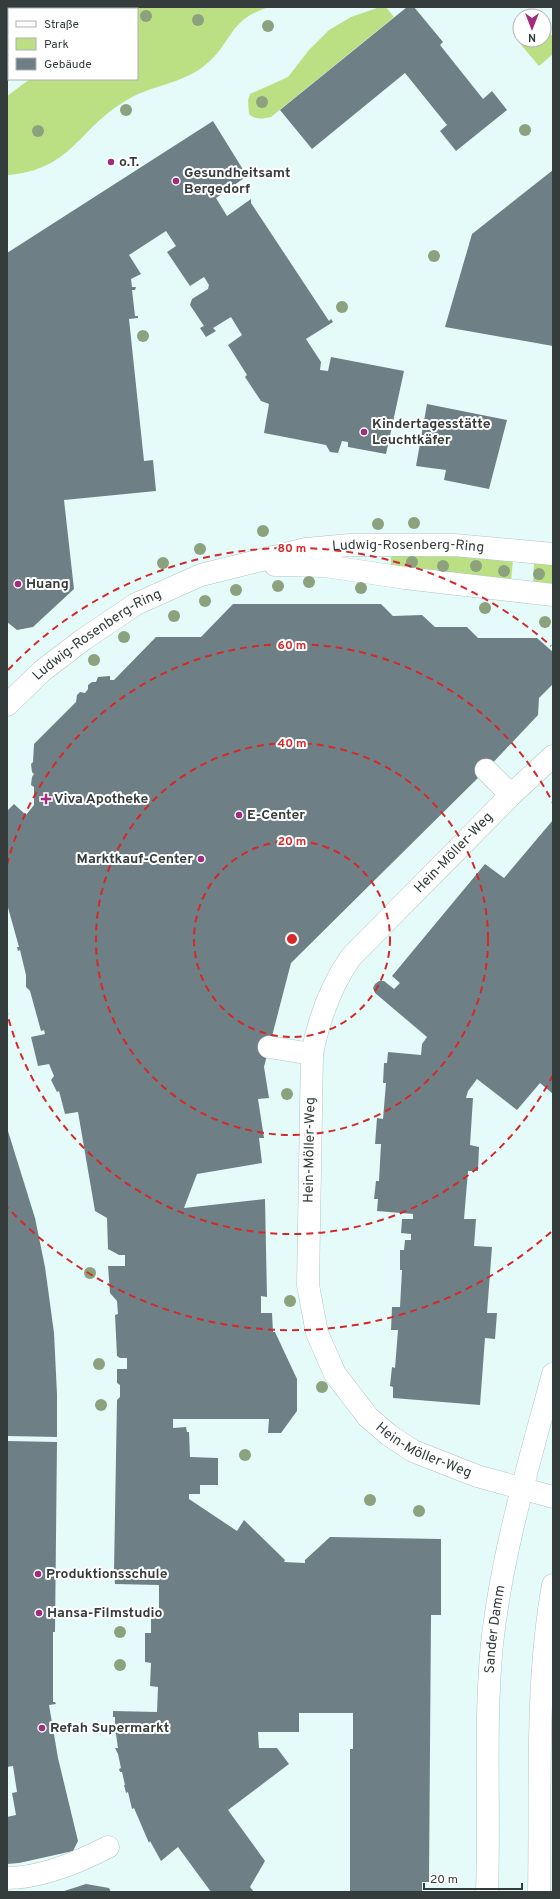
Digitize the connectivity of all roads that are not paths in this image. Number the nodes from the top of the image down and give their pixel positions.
1 (553, 554) edge
2 (242, 565) junction
3 (553, 595) edge
4 (7, 705) edge
5 (553, 756) edge
6 (486, 770) dead end
7 (511, 795) junction
8 (269, 1047) dead end
9 (312, 1054) junction
10 (553, 1374) edge
11 (522, 1489) junction
12 (553, 1497) edge
13 (553, 1585) edge
14 (108, 1847) dead end
15 (7, 1878) edge
16 (487, 1892) edge
17 (540, 1892) edge

1 - 2 street, Ludwig-Rosenberg-Ring
2 - 3 street, Ludwig-Rosenberg-Ring
2 - 4 street, Ludwig-Rosenberg-Ring
5 - 7 street, Hein-Möller-Weg
6 - 7 street
7 - 9 street, Hein-Möller-Weg
8 - 9 street
9 - 11 street, Hein-Möller-Weg
10 - 11 street, Sander Damm
11 - 12 street, Hein-Möller-Weg
11 - 16 street, Sander Damm
13 - 17 street
14 - 15 street

